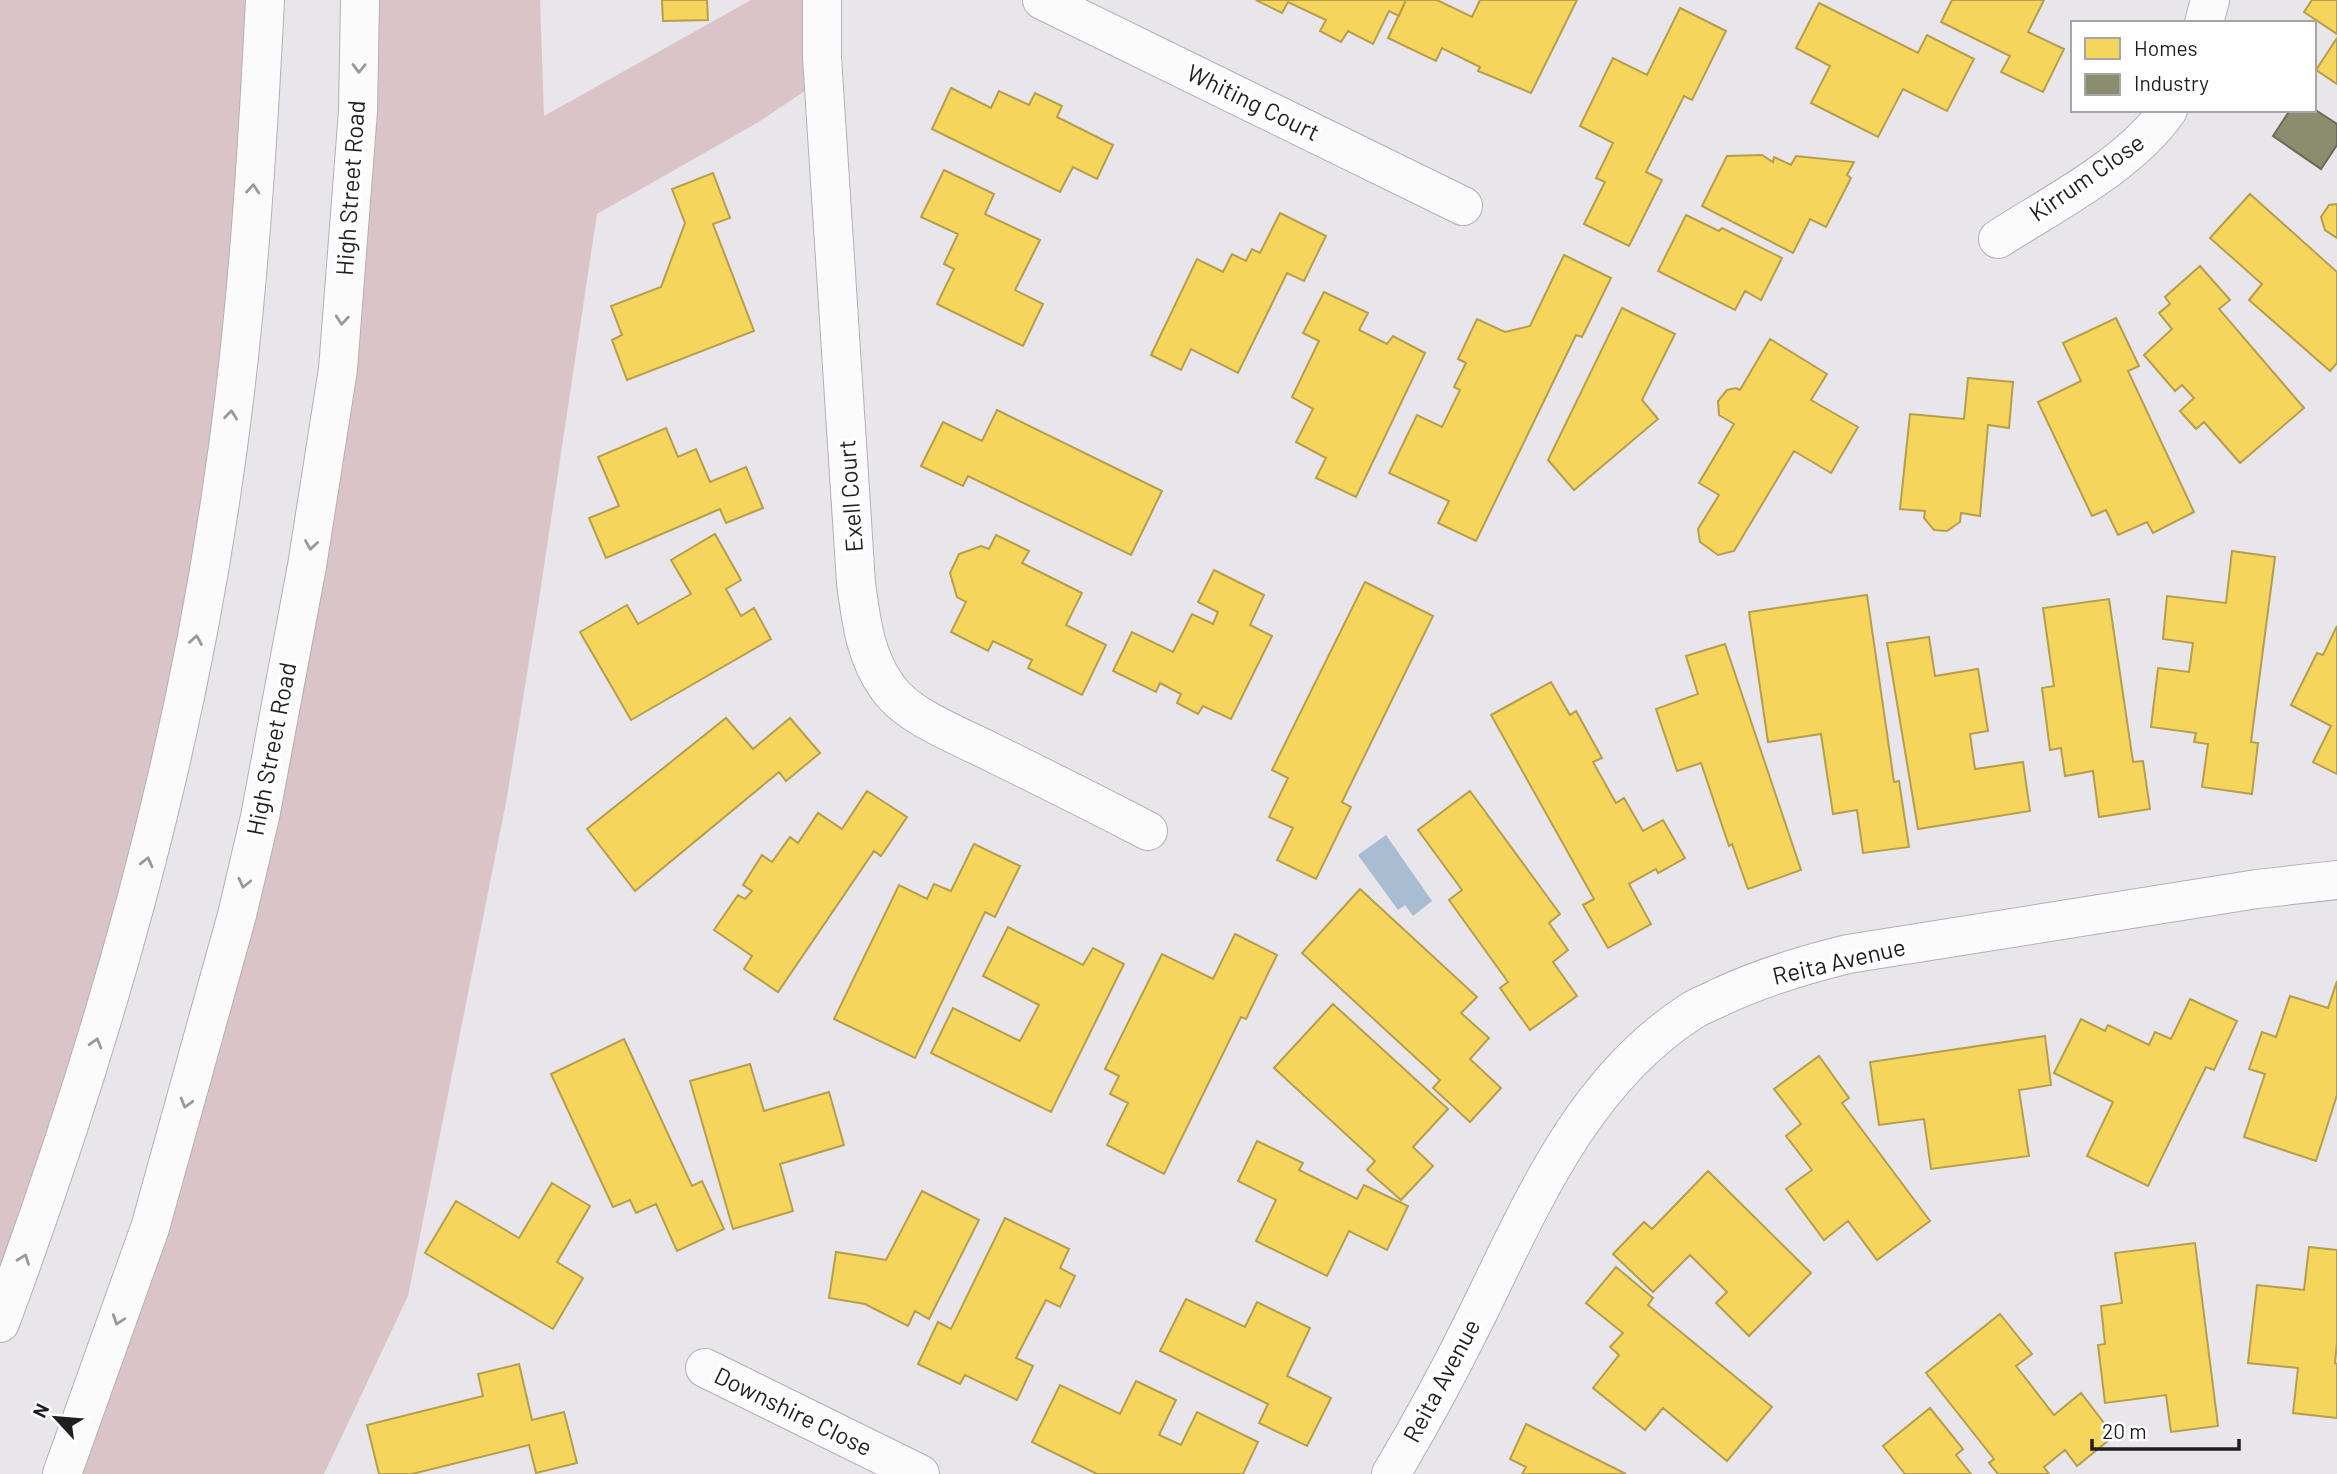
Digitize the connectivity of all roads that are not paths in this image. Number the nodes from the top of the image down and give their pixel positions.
1 (265, 0) edge
2 (360, 0) edge
3 (822, 0) edge
4 (1042, 0) edge
5 (2210, 0) edge
6 (2205, 21) edge
7 (2167, 112) edge
8 (1463, 206) dead end
9 (1998, 239) dead end
10 (1148, 831) dead end
11 (2337, 880) edge
12 (0, 1323) edge
13 (705, 1368) dead end
14 (70, 1464) edge
15 (919, 1474) edge
16 (1391, 1474) edge

12 -> 1 street
2 -> 14 street, High Street Road
3 - 10 street, Exell Court
4 - 8 street, Whiting Court
5 - 6 street
7 - 9 street, Kirrum Close
11 - 16 street, Reita Avenue
13 - 15 street, Downshire Close

